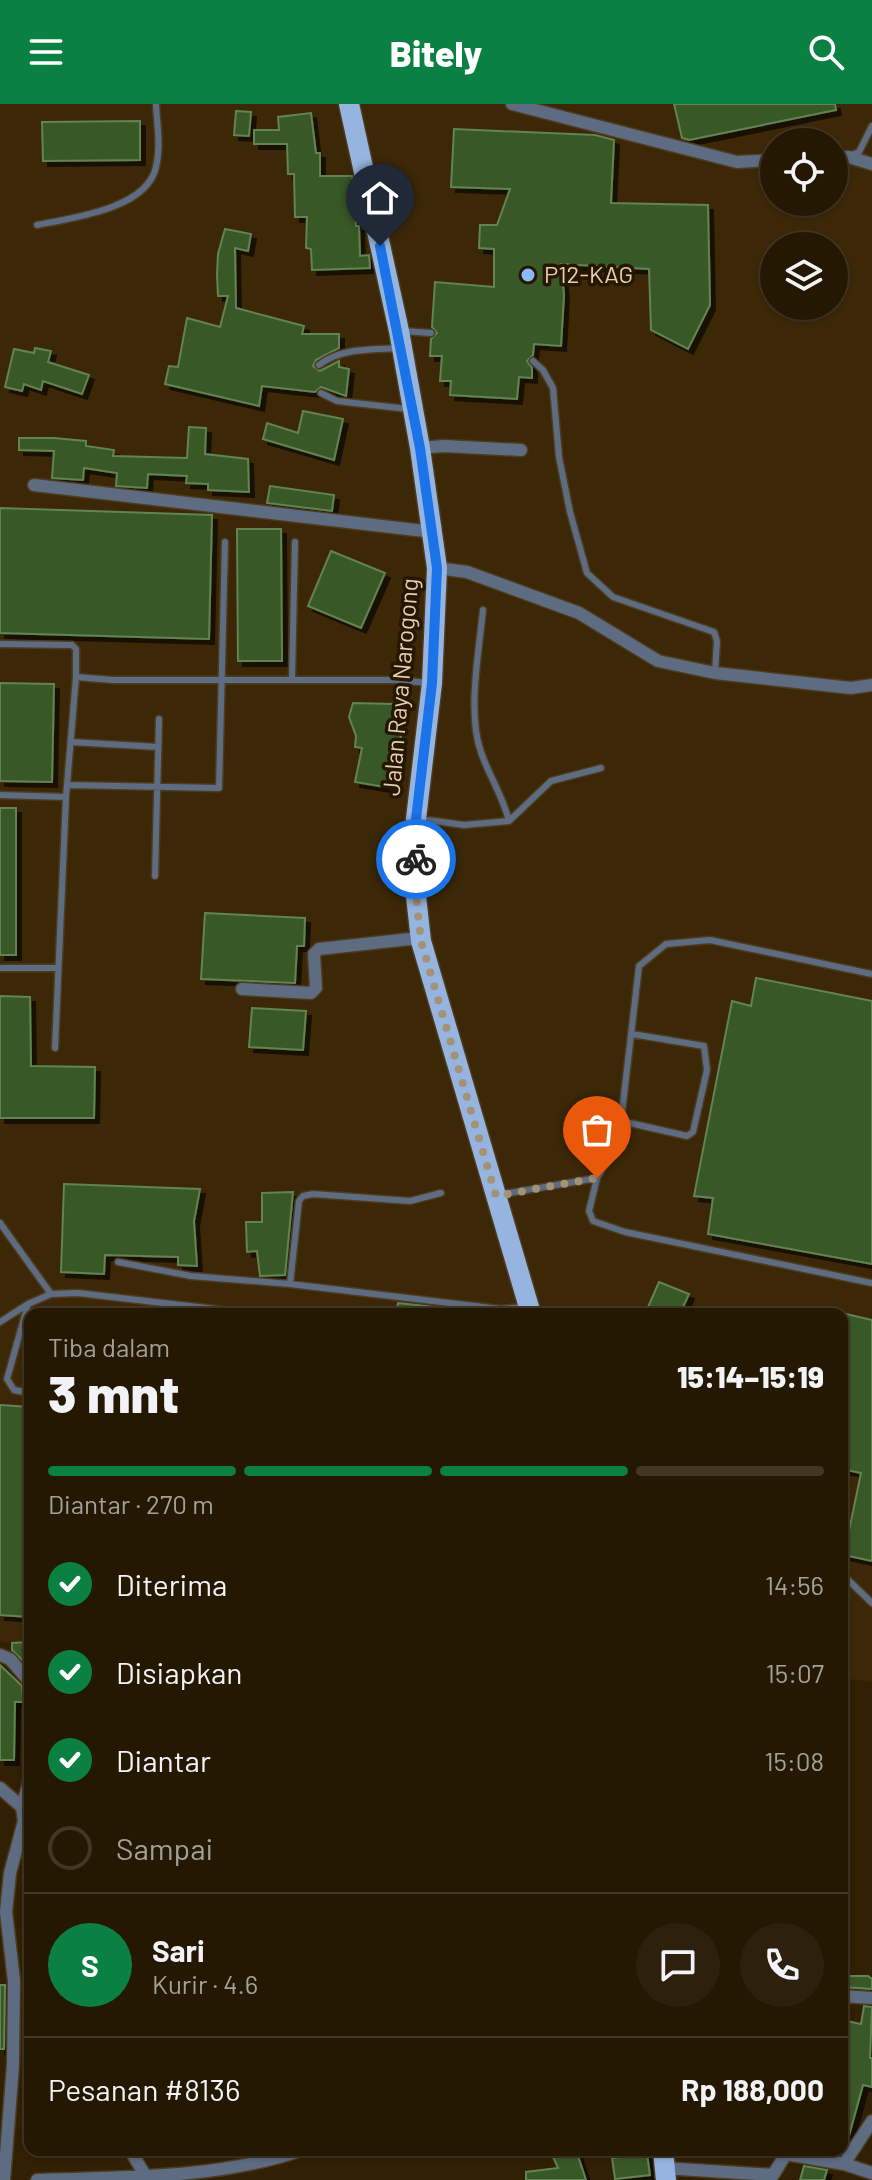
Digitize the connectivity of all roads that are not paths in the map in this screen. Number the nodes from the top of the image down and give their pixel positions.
1 (156, 104) edge
2 (349, 104) edge
3 (512, 104) edge
4 (872, 126) edge
5 (849, 157) joint
6 (760, 161) edge
7 (872, 164) edge
8 (37, 225) dead end
9 (431, 333) dead end
10 (400, 340) junction
11 (533, 361) dead end
12 (319, 365) dead end
13 (321, 393) dead end
14 (412, 410) junction
15 (420, 448) junction
16 (521, 450) dead end
17 (34, 485) dead end
18 (433, 532) junction
19 (225, 542) dead end
20 (295, 542) dead end
21 (437, 568) junction
22 (483, 610) dead end
23 (0, 644) edge
24 (715, 673) junction
25 (76, 677) junction
26 (292, 678) junction
27 (222, 679) junction
28 (432, 683) junction
29 (872, 685) edge
30 (159, 719) dead end
31 (71, 742) junction
32 (158, 747) junction
33 (601, 768) dead end
34 (67, 785) junction
35 (158, 787) junction
36 (0, 795) edge
37 (66, 797) junction
38 (416, 819) junction
39 (509, 821) junction
40 (155, 876) dead end
41 (421, 941) junction
42 (0, 968) edge
43 (56, 968) junction
44 (872, 974) edge
45 (242, 989) dead end
46 (632, 1034) junction
47 (55, 1048) dead end
48 (621, 1121) junction
49 (597, 1178) junction
50 (441, 1193) dead end
51 (496, 1196) junction
52 (0, 1223) edge
53 (118, 1262) dead end
54 (872, 1283) edge
55 (290, 1284) junction
56 (51, 1294) junction
57 (28, 1304) junction
58 (27, 1308) edge
59 (206, 1308) edge
60 (492, 1308) edge
61 (528, 1308) edge
62 (24, 1318) edge
63 (1, 1321) edge
64 (24, 1392) edge
65 (848, 1580) edge
66 (872, 1603) edge
67 (0, 1655) edge
68 (24, 1675) edge
69 (0, 1788) edge
70 (24, 1800) edge
71 (22, 1807) junction
72 (848, 1996) edge
73 (872, 1998) edge
74 (6, 2071) edge
75 (872, 2121) edge
76 (134, 2156) edge
77 (265, 2156) edge
78 (785, 2156) edge
79 (798, 2156) edge
80 (844, 2164) junction
81 (665, 2166) edge
82 (872, 2173) edge
83 (220, 2175) edge
84 (147, 2178) edge
85 (4, 2180) edge
86 (37, 2180) edge

1 - 8 lane
2 - 10 main road, Jalan Raya Narogong
3 - 6 street
4 - 5 lane
5 - 7 street
9 - 10 lane
10 - 12 lane
10 - 14 main road, Jalan Raya Narogong
11 - 24 lane
13 - 14 lane
14 - 15 main road, Jalan Raya Narogong
15 - 16 street
15 - 18 main road, Jalan Raya Narogong
17 - 18 street
18 - 21 main road, Jalan Raya Narogong
19 - 27 lane
20 - 26 lane
21 - 24 street
21 - 28 main road, Jalan Raya Narogong
22 - 39 lane
23 - 25 lane
24 - 29 street
25 - 27 lane
25 - 31 lane
26 - 27 lane
26 - 28 lane
27 - 35 lane
28 - 38 main road, Jalan Raya Narogong
30 - 32 lane
31 - 32 lane
31 - 34 lane
32 - 35 lane
33 - 39 lane
34 - 35 lane
34 - 37 lane
35 - 40 lane
36 - 37 lane
37 - 43 lane
38 - 39 lane
38 - 41 main road, Jalan Raya Narogong
41 - 45 street
41 - 51 main road, Jalan Raya Narogong
42 - 43 lane
43 - 47 lane
44 - 46 lane
46 - 48 lane
46 - 48 lane
48 - 49 lane
49 - 51 lane
49 - 54 lane
50 - 55 lane
51 - 61 main road, Jalan Raya Narogong
52 - 56 lane
53 - 55 lane
55 - 60 lane
56 - 57 lane
56 - 59 lane
57 - 58 lane
57 - 63 lane
62 - 64 lane
65 - 66 lane
67 - 68 street
69 - 71 street
70 - 71 street
71 - 74 street
72 - 73 street
74 - 85 street
75 - 80 street
76 - 84 street
77 - 83 street
78 - 81 street
79 - 80 street
80 - 82 street
83 - 84 street
84 - 86 street

